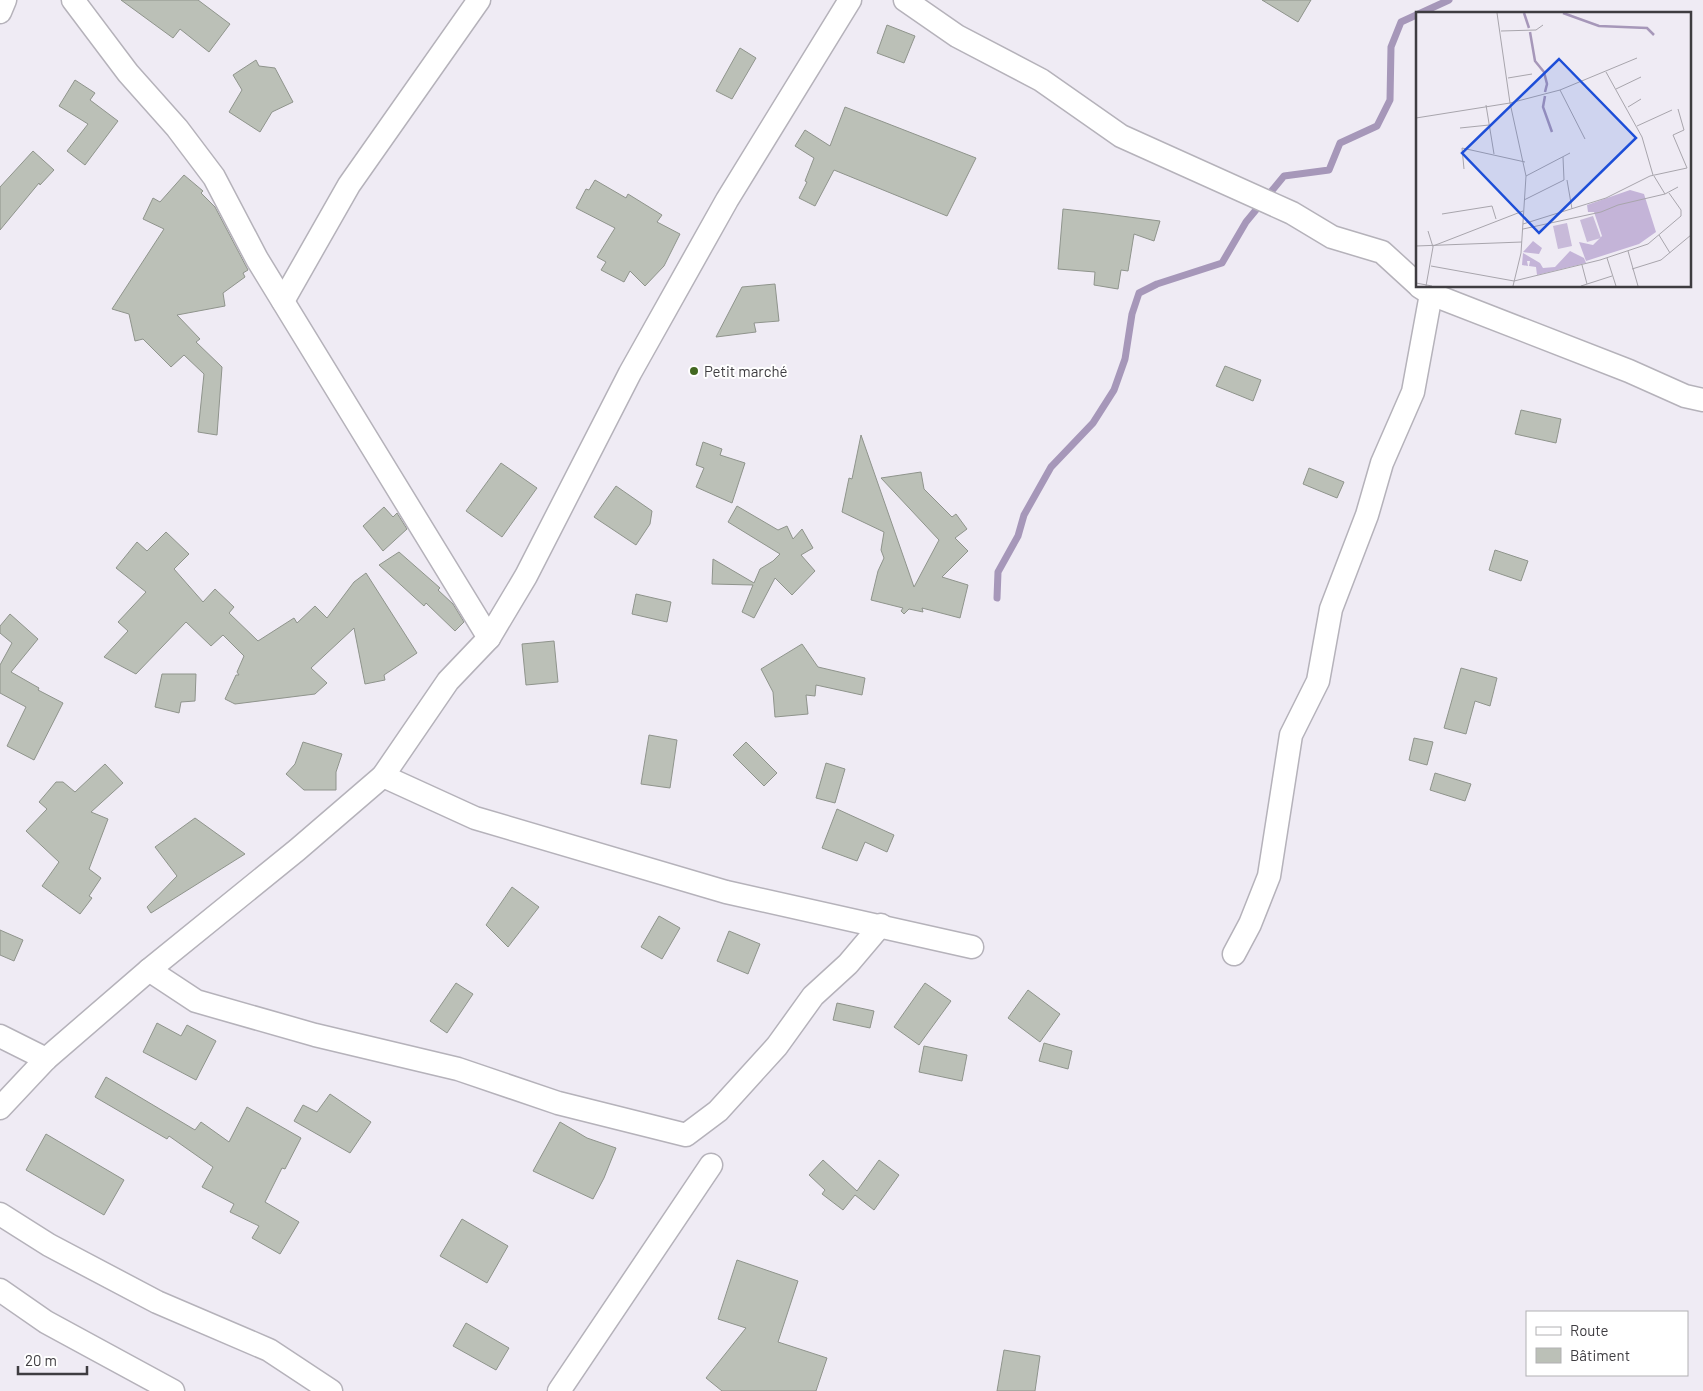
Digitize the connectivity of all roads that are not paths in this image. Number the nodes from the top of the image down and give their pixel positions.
1 (5, 0) edge
2 (73, 0) edge
3 (479, 0) edge
4 (850, 0) edge
5 (905, 0) edge
6 (0, 12) edge
7 (1416, 283) edge
8 (1422, 288) edge
9 (283, 301) junction
10 (1703, 400) edge
11 (489, 638) junction
12 (383, 776) junction
13 (881, 925) junction
14 (972, 946) dead end
15 (1234, 954) dead end
16 (149, 970) junction
17 (0, 1036) edge
18 (46, 1059) junction
19 (0, 1108) edge
20 (711, 1165) dead end
21 (0, 1214) edge
22 (0, 1290) edge
23 (173, 1391) edge
24 (331, 1391) edge
25 (559, 1391) edge

1 - 6 street
2 - 9 street
3 - 9 street
4 - 11 street
5 - 7 street
8 - 10 street
8 - 15 street
9 - 11 street
11 - 12 street
12 - 13 street
12 - 16 street
13 - 14 street
13 - 16 street
16 - 18 street
17 - 18 street
18 - 19 street
20 - 25 street
21 - 24 street
22 - 23 street

